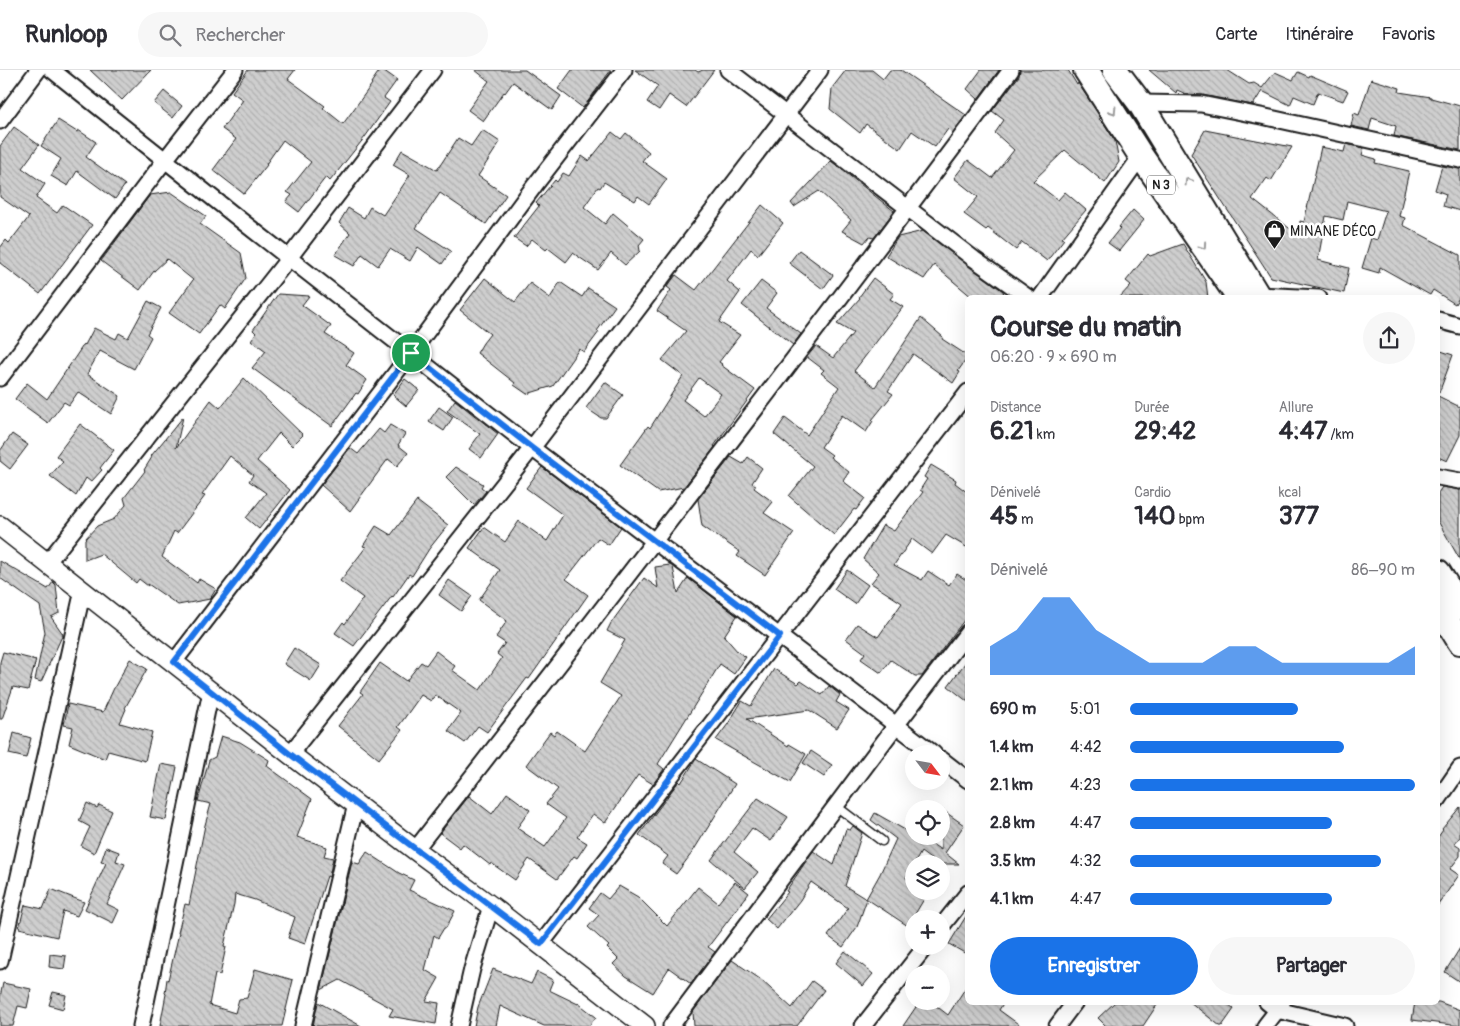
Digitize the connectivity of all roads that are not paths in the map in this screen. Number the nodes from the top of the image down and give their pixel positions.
1 (38, 70) edge
2 (52, 70) edge
3 (235, 70) edge
4 (433, 70) edge
5 (624, 70) edge
6 (728, 70) edge
7 (820, 70) edge
8 (1011, 70) edge
9 (1086, 70) edge
10 (1115, 70) edge
11 (1140, 103) junction
12 (787, 115) junction
13 (0, 121) edge
14 (1141, 156) junction
15 (164, 160) junction
16 (1460, 160) edge
17 (909, 208) junction
18 (289, 258) junction
19 (1025, 295) edge
20 (1042, 295) edge
21 (1245, 295) edge
22 (1245, 295) edge
23 (1440, 321) edge
24 (1460, 326) edge
25 (411, 353) junction
26 (0, 378) edge
27 (965, 396) edge
28 (532, 448) junction
29 (1440, 477) edge
30 (1460, 481) edge
31 (0, 526) edge
32 (655, 542) junction
33 (47, 563) junction
34 (1440, 575) edge
35 (83, 590) junction
36 (1460, 607) edge
37 (1440, 609) edge
38 (780, 636) junction
39 (965, 636) edge
40 (1460, 642) edge
41 (174, 662) junction
42 (211, 691) junction
43 (897, 724) junction
44 (923, 745) edge
45 (290, 754) junction
46 (950, 766) edge
47 (1460, 768) edge
48 (965, 778) edge
49 (1440, 797) edge
50 (356, 804) junction
51 (836, 806) junction
52 (882, 841) dead end
53 (415, 850) junction
54 (965, 897) edge
55 (491, 906) junction
56 (950, 915) edge
57 (541, 944) junction
58 (919, 955) edge
59 (0, 961) edge
60 (1073, 1005) edge
61 (1276, 1005) edge
62 (626, 1019) edge
63 (141, 1026) edge
64 (303, 1026) edge
65 (459, 1026) edge
66 (645, 1026) edge
67 (671, 1026) edge
68 (863, 1026) edge
69 (1057, 1026) edge
70 (1266, 1026) edge
71 (1345, 1026) edge

1 - 13 street
2 - 15 street
3 - 15 street
4 - 18 street
5 - 25 street
6 - 12 street
7 - 12 street
8 - 17 street
9 -> 14 main road, N 3
10 - 11 main road, N 3
11 - 16 street
22 -> 11 main road, N 3
12 - 17 street
12 - 28 street
14 - 20 street
14 -> 21 main road, N 3
15 - 18 street
15 - 26 street
17 - 19 street
17 - 32 street
18 - 25 street
18 - 33 street
23 - 24 street
25 - 28 street
25 - 41 street
27 - 38 street
28 - 32 street
28 - 45 street
29 - 30 street
31 - 33 street
32 - 38 street
32 - 53 street
33 - 35 street
34 - 36 main road
35 - 41 street
35 - 59 street
37 - 40 main road
38 - 43 street
38 - 57 street
39 - 43 street
41 - 42 street
42 - 45 street
42 - 63 street
43 - 44 street
43 - 51 street
45 - 50 street
46 - 48 street
47 - 49 street
50 - 53 street
50 - 64 street
51 - 52 lane
51 - 67 street
53 - 55 street
54 - 56 street
55 - 57 street
55 - 65 street
57 - 62 street
58 - 68 street
60 - 69 street
61 - 70 street
61 - 71 street
62 - 66 street

